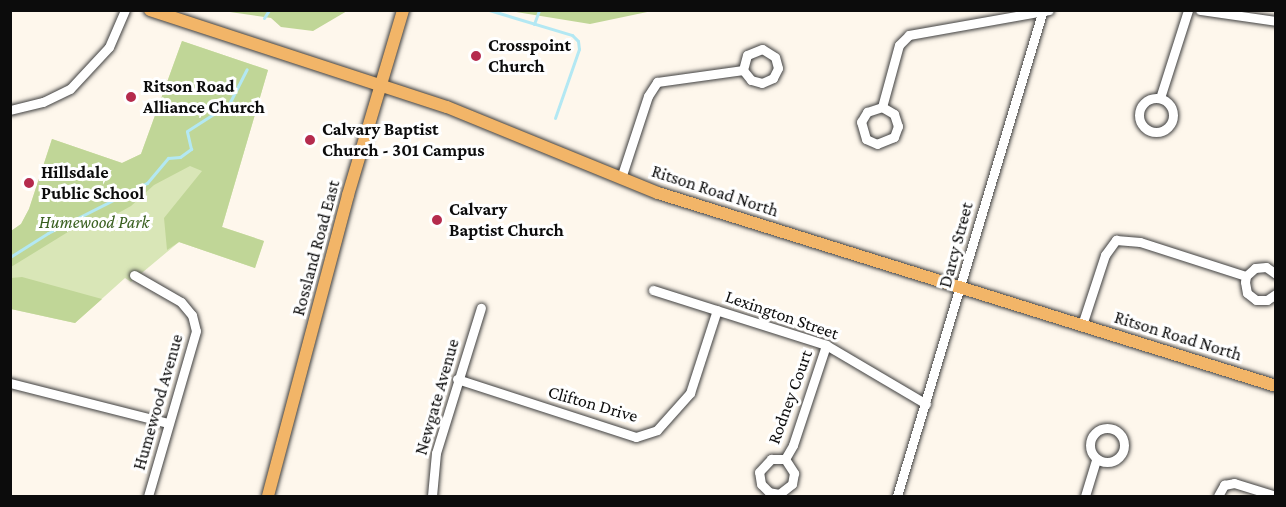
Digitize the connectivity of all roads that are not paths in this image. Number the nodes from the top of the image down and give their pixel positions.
1 (125, 10) edge
2 (150, 10) edge
3 (403, 10) edge
4 (1188, 10) edge
5 (1200, 10) edge
6 (1045, 11) edge
7 (1275, 21) edge
8 (743, 70) dead end
9 (380, 83) junction
10 (1160, 98) dead end
11 (882, 107) junction
12 (10, 110) edge
13 (621, 178) junction
14 (1275, 274) edge
15 (134, 275) dead end
16 (1246, 276) junction
17 (961, 289) junction
18 (652, 290) dead end
19 (1275, 294) edge
20 (481, 308) dead end
21 (717, 310) junction
22 (1082, 325) junction
23 (826, 345) junction
24 (457, 379) junction
25 (10, 383) edge
26 (1275, 386) edge
27 (926, 404) junction
28 (168, 423) junction
29 (784, 459) dead end
30 (1096, 459) dead end
31 (899, 492) edge
32 (148, 496) edge
33 (268, 496) edge
34 (432, 496) edge
35 (1085, 496) edge
36 (1218, 496) edge
37 (1275, 496) edge

1 - 12 street
2 - 9 main road, Ritson Road North
3 - 9 main road, Rossland Road East
4 - 10 street
5 - 7 street
6 - 11 street
6 - 17 street, Darcy Street
8 - 13 street
9 - 13 main road, Ritson Road North
9 - 33 main road, Rossland Road East
11 - 11 street
13 - 17 main road, Ritson Road North
14 - 16 street
15 - 28 street, Humewood Avenue
16 - 19 street
16 - 22 street
17 - 22 main road, Ritson Road North
17 - 27 street, Darcy Street
18 - 21 street, Lexington Street
20 - 24 street, Newgate Avenue
21 - 23 street, Lexington Street
21 - 24 street, Clifton Drive
22 - 26 main road, Ritson Road North
23 - 27 street, Lexington Street
23 - 29 street, Rodney Court
24 - 34 street, Newgate Avenue
25 - 28 street
27 - 31 street, Darcy Street
28 - 32 street, Humewood Avenue
30 - 35 street
36 - 37 street

